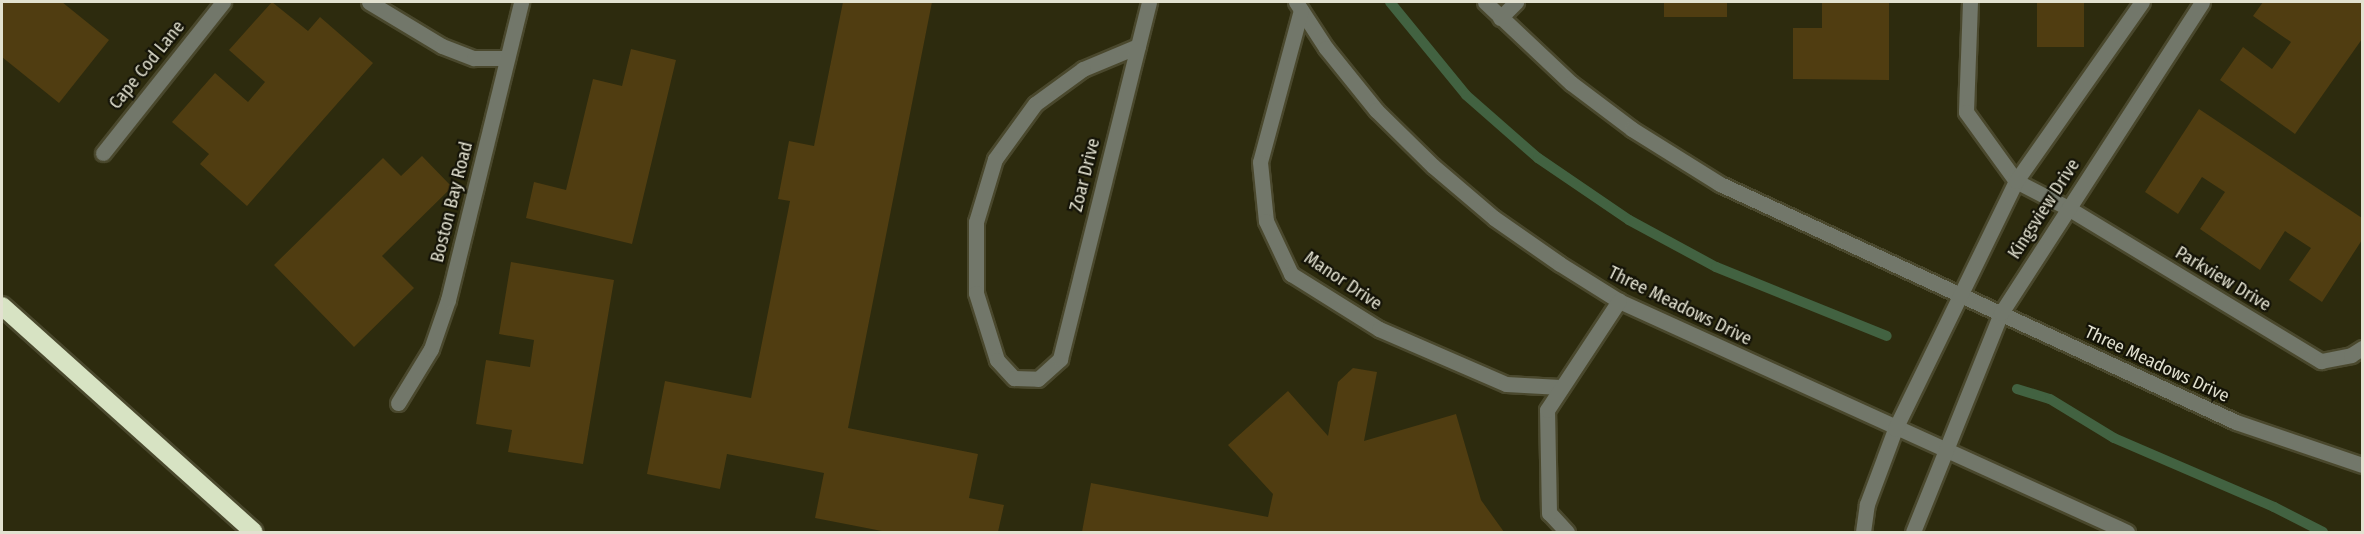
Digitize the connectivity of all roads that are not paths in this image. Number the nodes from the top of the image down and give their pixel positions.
1 (223, 2) edge
2 (369, 2) edge
3 (521, 2) edge
4 (1149, 2) edge
5 (1485, 2) edge
6 (1516, 2) edge
7 (1970, 2) edge
8 (2142, 2) edge
9 (2202, 2) edge
10 (1298, 6) edge
11 (1500, 18) junction
12 (1138, 46) junction
13 (507, 58) junction
14 (103, 153) dead end
15 (2016, 181) junction
16 (2068, 208) junction
17 (1959, 294) junction
18 (1619, 301) junction
19 (2, 306) edge
20 (2001, 313) junction
21 (2362, 348) edge
22 (1560, 387) junction
23 (398, 403) dead end
24 (1895, 429) junction
25 (1946, 452) junction
26 (2362, 465) edge
27 (255, 532) edge
28 (1567, 532) edge
29 (1863, 532) edge
30 (1914, 532) edge
31 (2127, 532) edge

1 - 14 street, Cape Cod Lane
2 - 13 street
3 - 13 street, Boston Bay Road
4 - 12 street, Zoar Drive
5 - 11 street, Three Meadows Drive
6 - 11 street
7 - 15 street
8 - 15 street, Kingsview Drive
9 - 16 street, Kingsview Drive
10 - 18 street, Three Meadows Drive
10 - 22 street, Manor Drive
11 - 17 street, Three Meadows Drive
12 - 12 street, Zoar Drive
13 - 23 street, Boston Bay Road
15 - 16 street, Parkview Drive
15 - 17 street, Kingsview Drive
16 - 20 street, Kingsview Drive
16 - 21 street, Parkview Drive
17 - 20 street, Three Meadows Drive
17 - 24 street, Kingsview Drive
18 - 22 street
18 - 24 street, Three Meadows Drive
19 - 27 highway
20 - 25 street, Kingsview Drive
20 - 26 street, Three Meadows Drive
22 - 28 street
24 - 25 street, Three Meadows Drive
24 - 29 street, Kingsview Drive
25 - 30 street, Kingsview Drive
25 - 31 street, Three Meadows Drive

